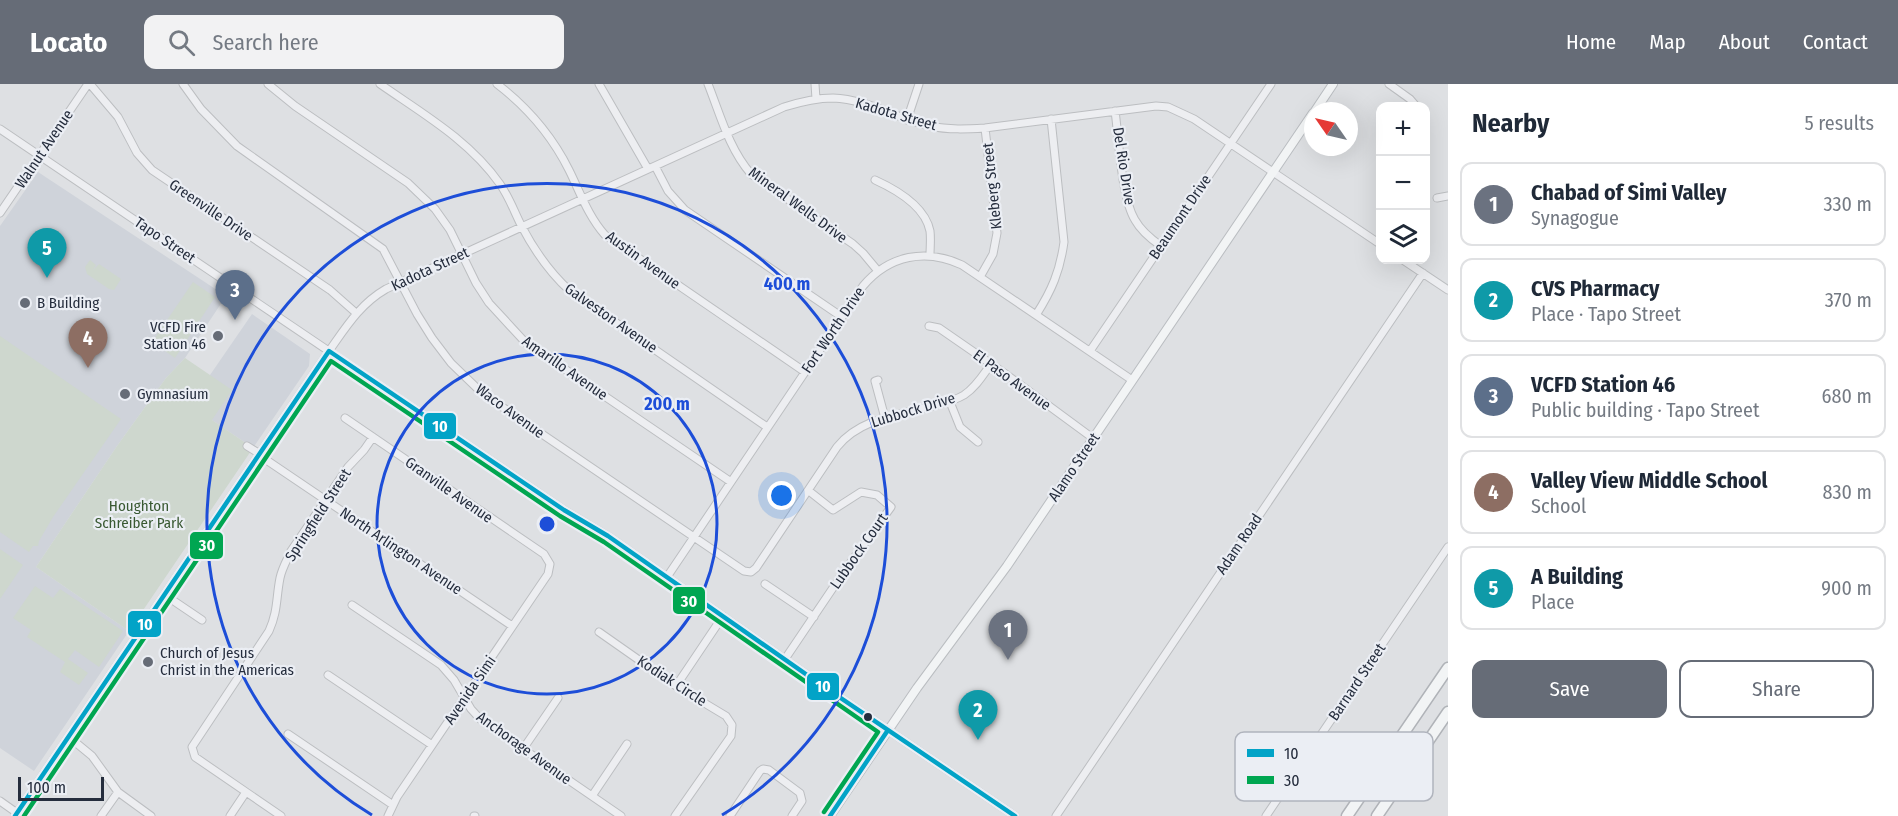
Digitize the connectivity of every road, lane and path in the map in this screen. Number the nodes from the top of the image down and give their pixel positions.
1 (89, 84) edge
2 (183, 84) edge
3 (268, 84) edge
4 (380, 84) edge
5 (497, 84) edge
6 (599, 84) edge
7 (708, 84) edge
8 (815, 84) edge
9 (919, 84) edge
10 (1271, 84) edge
11 (1333, 84) edge
12 (1389, 84) edge
13 (816, 99) junction
14 (1321, 102) edge
15 (1413, 102) edge
16 (1115, 111) junction
17 (1051, 119) junction
18 (907, 120) junction
19 (1304, 127) edge
20 (985, 128) junction
21 (0, 129) edge
22 (727, 132) junction
23 (1230, 144) junction
24 (40, 156) junction
25 (651, 168) junction
26 (1273, 173) junction
27 (875, 180) dead end
28 (1448, 196) edge
29 (1437, 198) dead end
30 (583, 199) junction
31 (0, 213) edge
32 (522, 226) junction
33 (1376, 241) edge
34 (1161, 246) junction
35 (462, 254) junction
36 (930, 255) junction
37 (1409, 264) edge
38 (878, 271) junction
39 (1423, 273) junction
40 (980, 277) junction
41 (401, 283) junction
42 (1448, 290) edge
43 (356, 313) junction
44 (1036, 315) junction
45 (842, 317) junction
46 (929, 326) dead end
47 (329, 351) junction
48 (1090, 351) junction
49 (991, 363) junction
50 (805, 372) junction
51 (878, 380) dead end
52 (1132, 380) junction
53 (950, 402) junction
54 (345, 418) dead end
55 (885, 418) junction
56 (767, 427) junction
57 (373, 437) junction
58 (1094, 439) junction
59 (978, 442) dead end
60 (247, 446) dead end
61 (260, 455) junction
62 (731, 482) junction
63 (809, 492) junction
64 (326, 500) junction
65 (694, 537) junction
66 (1448, 547) edge
67 (550, 564) joint
68 (751, 572) joint
69 (667, 577) junction
70 (765, 584) dead end
71 (165, 595) junction
72 (352, 605) dead end
73 (723, 616) junction
74 (814, 617) junction
75 (202, 620) dead end
76 (512, 626) junction
77 (599, 632) dead end
78 (786, 659) junction
79 (1448, 668) edge
80 (328, 675) dead end
81 (676, 686) junction
82 (464, 698) junction
83 (558, 698) dead end
84 (1448, 712) edge
85 (888, 730) junction
86 (1323, 732) edge
87 (1404, 732) edge
88 (288, 734) dead end
89 (1433, 734) edge
90 (69, 737) junction
91 (627, 744) dead end
92 (432, 745) junction
93 (523, 749) junction
94 (118, 792) junction
95 (246, 792) junction
96 (592, 796) junction
97 (0, 801) edge
98 (1276, 801) edge
99 (1357, 801) edge
100 (1387, 801) edge
101 (393, 805) junction
102 (16, 815) edge
103 (101, 816) edge
104 (151, 816) edge
105 (230, 816) edge
106 (281, 816) edge
107 (388, 816) edge
108 (621, 816) edge
109 (675, 816) edge
110 (730, 816) edge
111 (792, 816) edge
112 (830, 816) edge
113 (1016, 816) edge
114 (1056, 816) edge
115 (1266, 816) edge
116 (1347, 816) edge
117 (1377, 816) edge

1 - 24 street, Walnut Avenue
1 - 43 street, Greenville Drive
2 - 41 street, Waco Avenue
3 - 35 street, Amarillo Avenue
4 - 32 street, Galveston Avenue
5 - 30 street, Austin Avenue
6 - 25 street
7 - 22 street, Mineral Wells Drive
8 - 13 street
9 - 18 street
10 - 23 street, Beaumont Drive
11 - 14 main road, Alamo Street
12 - 15 street
13 - 18 street, Kadota Street
13 - 22 street, Kadota Street
16 - 17 street, Kadota Street
16 - 23 street, Kadota Street
16 - 34 street, Del Rio Drive
17 - 20 street, Kadota Street
17 - 44 street
18 - 20 street, Kadota Street
19 - 26 main road, Alamo Street
20 - 40 street, Kleberg Street
21 - 24 street, Tapo Street
22 - 25 street, Kadota Street
22 - 38 street, Mineral Wells Drive
23 - 26 street, Kadota Street
23 - 34 street, Beaumont Drive
24 - 31 street, Walnut Avenue
24 - 47 street, Tapo Street
25 - 30 street, Kadota Street
25 - 45 street
26 - 33 street, Kadota Street
26 - 52 main road, Alamo Street
27 - 36 street
28 - 29 street
30 - 32 street, Kadota Street
30 - 50 street, Austin Avenue
32 - 35 street, Kadota Street
32 - 56 street, Galveston Avenue
34 - 48 street, Beaumont Drive
35 - 41 street, Kadota Street
35 - 62 street, Amarillo Avenue
36 - 38 street, Fort Worth Drive
36 - 40 street, Fort Worth Drive
37 - 39 street
38 - 45 street, Fort Worth Drive
39 - 42 street
39 - 114 street, Adam Road
40 - 44 street, Fort Worth Drive
41 - 43 street, Kadota Street
41 - 65 street, Waco Avenue
43 - 47 street, Kadota Street
44 - 48 street, Fort Worth Drive
45 - 50 street, Fort Worth Drive
46 - 49 street, El Paso Avenue
47 - 61 street, Kadota Street
47 - 69 street, Tapo Street
48 - 52 street, Fort Worth Drive
49 - 53 street, Lubbock Drive
49 - 58 street, El Paso Avenue
50 - 56 street, Fort Worth Drive
51 - 55 street
52 - 58 main road, Alamo Street
53 - 55 street, Lubbock Drive
53 - 59 street
54 - 57 street, Granville Avenue
55 - 63 street, Lubbock Drive
56 - 62 street, Fort Worth Drive
57 - 64 street, Springfield Street
57 - 67 street, Granville Avenue
58 - 85 main road, Alamo Street
60 - 61 street, North Arlington Avenue
61 - 64 street, North Arlington Avenue
61 - 71 street, Kadota Street
62 - 65 street, Fort Worth Drive
63 - 68 street, Lubbock Drive
63 - 74 street, Lubbock Court
64 - 76 street, North Arlington Avenue
64 - 95 street, Springfield Street
65 - 68 street, Waco Avenue
65 - 69 street, Fort Worth Drive
66 - 86 street, Barnard Street
67 - 76 street, Avenida Simi
69 - 73 street, Tapo Street
70 - 74 street
71 - 75 street
71 - 90 street, Kadota Street
72 - 82 street, Anchorage Avenue
73 - 78 street, Tapo Street
73 - 81 street
74 - 78 street, Lubbock Court
76 - 82 street, Avenida Simi
77 - 81 street, Kodiak Circle
78 - 85 street, Tapo Street
79 - 87 highway
80 - 92 street
81 - 109 street, Kodiak Circle
82 - 92 street, Avenida Simi
82 - 93 street, Anchorage Avenue
83 - 93 street
84 - 89 highway
85 - 112 main road, Alamo Street
85 - 113 street, Tapo Street
88 - 101 street
90 - 94 street
90 - 102 street, Kadota Street
91 - 96 street
92 - 101 street, Avenida Simi
93 - 96 street, Anchorage Avenue
94 - 103 street
94 - 104 street
95 - 105 street
95 - 106 street, Springfield Street
96 - 108 street, Anchorage Avenue
97 - 102 street
98 - 115 street, Barnard Street
99 - 116 highway
100 - 117 highway
101 - 107 street, Avenida Simi
110 - 111 street

